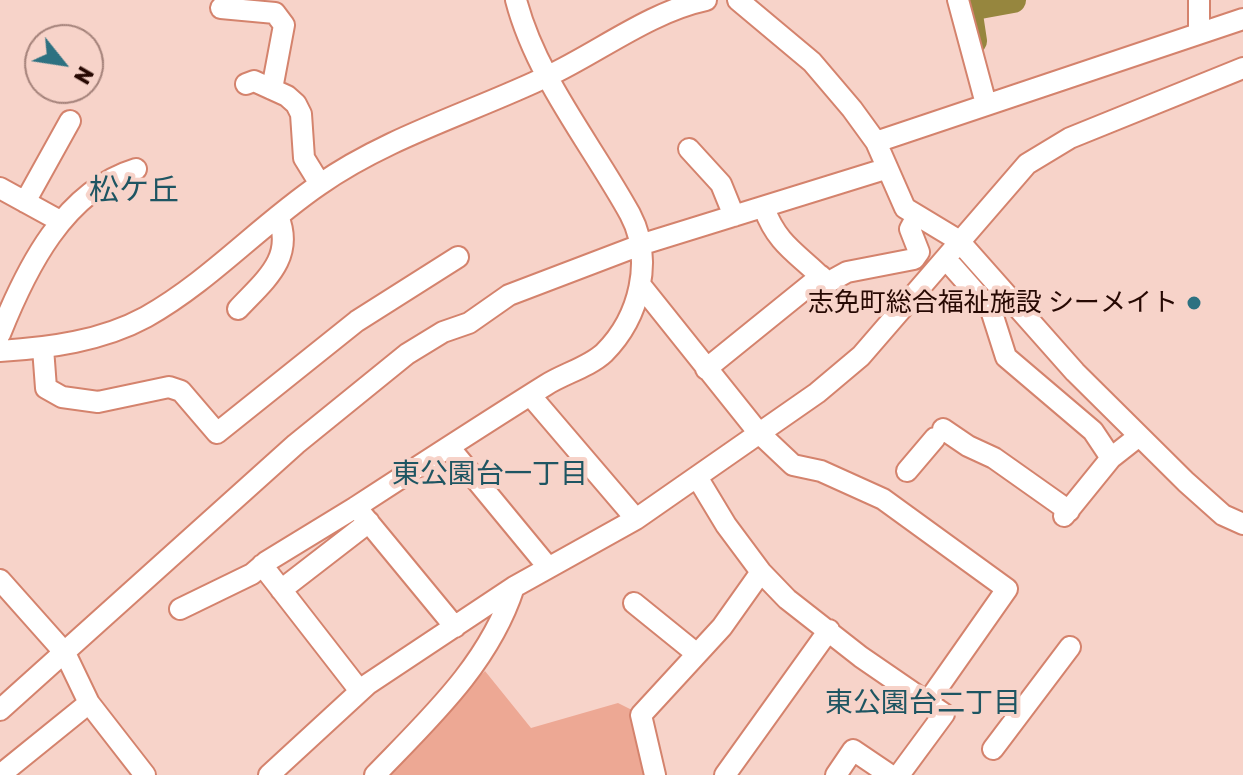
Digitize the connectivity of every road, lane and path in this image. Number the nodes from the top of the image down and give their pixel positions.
1 (516, 0) edge
2 (706, 0) edge
3 (738, 0) edge
4 (958, 0) edge
5 (1199, 0) edge
6 (221, 8) dead end
7 (1243, 19) edge
8 (1199, 31) junction
9 (1243, 68) edge
10 (549, 76) junction
11 (246, 84) dead end
12 (272, 89) junction
13 (986, 104) junction
14 (70, 121) dead end
15 (876, 142) junction
16 (689, 149) dead end
17 (136, 169) dead end
18 (885, 169) junction
19 (320, 184) junction
20 (0, 188) edge
21 (25, 202) junction
22 (764, 208) junction
23 (278, 216) junction
24 (734, 216) junction
25 (916, 218) junction
26 (60, 221) junction
27 (958, 240) junction
28 (643, 244) junction
29 (458, 257) dead end
30 (952, 266) dead end
31 (821, 276) junction
32 (642, 287) junction
33 (238, 309) dead end
34 (0, 334) edge
35 (43, 348) junction
36 (0, 351) edge
37 (706, 369) junction
38 (530, 395) junction
39 (758, 432) junction
40 (1139, 436) junction
41 (449, 447) junction
42 (1111, 458) junction
43 (907, 471) dead end
44 (697, 477) junction
45 (362, 514) junction
46 (636, 519) junction
47 (1243, 524) edge
48 (262, 565) junction
49 (548, 567) junction
50 (761, 572) junction
51 (0, 580) edge
52 (514, 587) junction
53 (281, 590) junction
54 (634, 603) dead end
55 (180, 609) dead end
56 (455, 627) junction
57 (829, 630) junction
58 (1070, 647) dead end
59 (65, 653) junction
60 (697, 654) junction
61 (360, 691) junction
62 (89, 703) junction
63 (927, 703) junction
64 (0, 710) edge
65 (993, 749) dead end
66 (0, 775) edge
67 (145, 775) edge
68 (269, 775) edge
69 (375, 775) edge
70 (655, 775) edge
71 (725, 775) edge
72 (836, 775) edge
73 (890, 775) edge
74 (899, 775) edge

1 - 10 street
2 - 10 street
3 - 15 street
4 - 13 street
5 - 8 street
6 - 12 street
7 - 8 street
8 - 13 street
9 - 27 street
10 - 19 street
10 - 28 street
11 - 12 street
12 - 19 street
13 - 15 street
14 - 21 street
15 - 18 street
16 - 24 street
17 - 26 street
18 - 22 street
18 - 25 street
19 - 23 street
20 - 21 street
21 - 26 street
22 - 24 street
22 - 31 street
23 - 33 street
23 - 35 street
24 - 28 street
25 - 27 street
25 - 31 street
26 - 34 street
27 - 39 street
27 - 40 street
28 - 32 street
28 - 59 street
29 - 35 street
30 - 42 street
31 - 37 street
32 - 37 street
32 - 38 street
35 - 36 street
37 - 39 street
38 - 41 street
38 - 46 street
39 - 44 street
39 - 63 street
40 - 42 street
40 - 47 street
41 - 45 street
41 - 49 street
42 - 43 street
44 - 46 street
44 - 50 street
45 - 48 street
45 - 53 street
45 - 56 street
46 - 49 street
48 - 53 street
48 - 55 street
49 - 52 street
50 - 57 street
50 - 60 street
51 - 59 street
52 - 56 street
52 - 69 street
53 - 61 street
54 - 60 street
56 - 61 street
57 - 63 street
57 - 71 street
58 - 65 street
59 - 62 street
59 - 64 street
60 - 70 street
61 - 68 street
62 - 66 street
62 - 67 street
63 - 74 street
72 - 73 street

